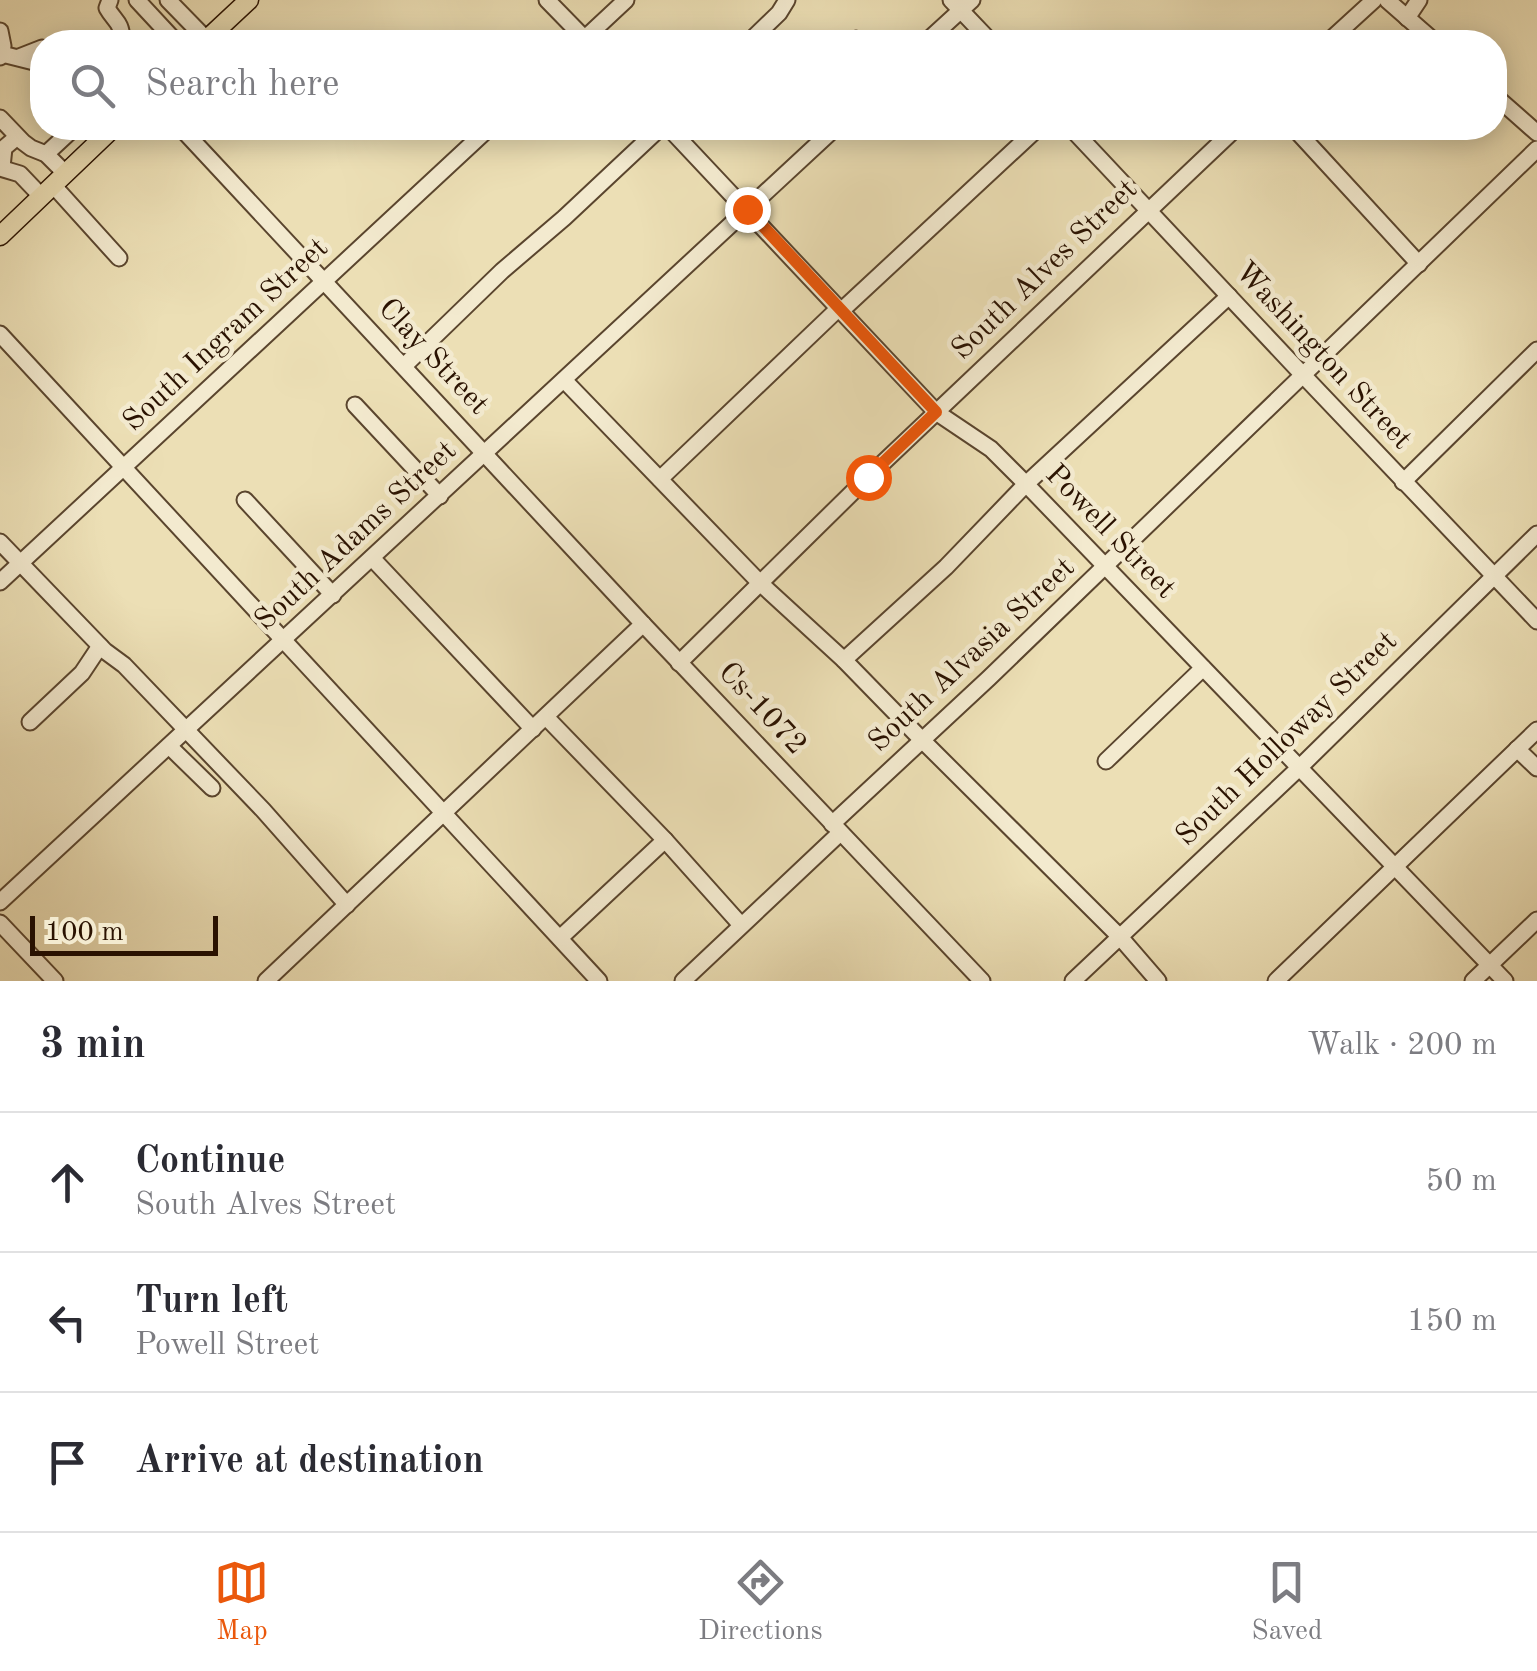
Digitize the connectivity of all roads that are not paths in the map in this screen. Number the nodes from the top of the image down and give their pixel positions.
1 (110, 0) edge
2 (168, 0) edge
3 (547, 0) edge
4 (626, 0) edge
5 (787, 0) edge
6 (1374, 0) edge
7 (1387, 0) edge
8 (1419, 0) edge
9 (144, 2) edge
10 (961, 3) edge
11 (238, 4) edge
12 (1407, 18) junction
13 (122, 30) edge
14 (166, 30) edge
15 (195, 30) edge
16 (215, 30) edge
17 (575, 30) edge
18 (596, 30) edge
19 (762, 30) edge
20 (937, 30) edge
21 (982, 30) edge
22 (1341, 30) edge
23 (1421, 30) edge
24 (0, 32) edge
25 (7, 56) edge
26 (1507, 106) edge
27 (0, 118) edge
28 (1537, 133) edge
29 (18, 136) junction
30 (61, 140) edge
31 (98, 140) edge
32 (192, 140) edge
33 (477, 140) edge
34 (647, 140) edge
35 (681, 140) edge
36 (819, 140) edge
37 (1025, 140) edge
38 (1082, 140) edge
39 (1223, 140) edge
40 (1305, 140) edge
41 (1537, 149) edge
42 (46, 154) junction
43 (1, 168) edge
44 (53, 185) junction
45 (747, 209) junction
46 (1148, 209) junction
47 (0, 236) edge
48 (119, 258) dead end
49 (1419, 264) junction
50 (325, 280) junction
51 (1229, 296) junction
52 (840, 310) junction
53 (0, 334) edge
54 (1537, 350) edge
55 (404, 366) junction
56 (1302, 374) junction
57 (564, 380) junction
58 (356, 405) dead end
59 (936, 412) junction
60 (485, 454) junction
61 (123, 469) junction
62 (660, 479) junction
63 (1404, 482) junction
64 (1026, 484) junction
65 (440, 496) junction
66 (245, 500) dead end
67 (1537, 534) edge
68 (0, 542) edge
69 (372, 558) junction
70 (20, 563) junction
71 (1105, 566) junction
72 (1493, 576) junction
73 (0, 582) edge
74 (760, 583) junction
75 (333, 595) junction
76 (1537, 621) edge
77 (643, 624) junction
78 (284, 640) junction
79 (100, 646) junction
80 (844, 660) junction
81 (680, 662) junction
82 (1203, 668) junction
83 (30, 722) dead end
84 (540, 723) junction
85 (1537, 730) edge
86 (185, 731) junction
87 (922, 740) junction
88 (168, 746) junction
89 (1517, 749) junction
90 (1106, 761) dead end
91 (1299, 768) junction
92 (1537, 768) edge
93 (212, 788) dead end
94 (444, 814) junction
95 (836, 828) junction
96 (664, 840) junction
97 (1395, 867) junction
98 (0, 902) edge
99 (348, 905) junction
100 (1537, 920) edge
101 (0, 923) edge
102 (741, 925) junction
103 (1120, 937) junction
104 (560, 938) junction
105 (1490, 965) junction
106 (55, 981) edge
107 (266, 981) edge
108 (599, 981) edge
109 (683, 981) edge
110 (982, 981) edge
111 (1073, 981) edge
112 (1158, 981) edge
113 (1276, 981) edge
114 (1473, 981) edge
115 (1506, 981) edge

1 - 13 street
2 - 15 street
3 - 17 street
4 - 18 street
5 - 19 street
6 - 22 street
7 - 12 street
8 - 12 street
9 - 14 street
10 - 20 street
10 - 21 street
11 - 16 main road
12 - 23 street
24 - 25 street
26 - 28 street
27 - 29 street
29 - 42 street
29 - 43 street
30 - 42 street
31 - 44 main road
32 - 50 street, Clay Street
33 - 50 street, South Ingram Street
34 - 55 street
35 - 45 street, Powell Street
36 - 45 street, South Adams Street
37 - 52 street
38 - 46 street, Washington Street
39 - 46 street, South Alves Street
40 - 49 street
41 - 49 street, South Alvasia Street
42 - 44 street
43 - 44 street
44 - 47 main road
44 - 48 street
45 - 52 street, Powell Street
45 - 57 street, South Adams Street
46 - 51 street, Washington Street
46 - 59 street, South Alves Street
49 - 56 street, South Alvasia Street
50 - 55 street, Clay Street
50 - 61 street, South Ingram Street
51 - 56 street, Washington Street
51 - 64 street
52 - 59 street, Powell Street
52 - 62 street
53 - 61 street
54 - 63 street
55 - 60 street, Clay Street
56 - 63 street, Washington Street
56 - 71 street, South Alvasia Street
57 - 60 street, South Adams Street
57 - 62 street
58 - 65 street
59 - 64 street, Powell Street
59 - 74 street, South Alves Street
60 - 65 street, South Adams Street
60 - 77 street, Clay Street
61 - 70 street, South Ingram Street
61 - 78 street
62 - 74 street
63 - 72 street, Washington Street
64 - 71 street, Powell Street
64 - 80 street
65 - 69 street, South Adams Street
66 - 75 street
67 - 72 street, South Holloway Street
68 - 70 street
69 - 75 street, South Adams Street
69 - 84 street
70 - 73 street, South Ingram Street
70 - 79 street
71 - 82 street, Powell Street
71 - 87 street, South Alvasia Street
72 - 76 street, Washington Street
72 - 91 street, South Holloway Street
74 - 80 street
74 - 81 street, South Alves Street
75 - 78 street, South Adams Street
77 - 81 street, Cs-1072
77 - 84 street
78 - 86 street, South Adams Street
78 - 94 street
79 - 83 street
79 - 86 street
80 - 87 street
81 - 95 street, Cs-1072
82 - 90 street
82 - 91 street, Powell Street
84 - 94 street
84 - 96 street
85 - 89 street
86 - 88 street, South Adams Street
86 - 99 street
87 - 95 street, South Alvasia Street
87 - 103 street
88 - 93 street
88 - 98 street, South Adams Street
89 - 92 street
89 - 97 street
91 - 97 street, Powell Street
91 - 103 street, South Holloway Street
94 - 99 street
94 - 104 street
95 - 102 street, South Alvasia Street
95 - 110 street
96 - 102 street
96 - 104 street
97 - 105 street, Powell Street
97 - 113 street
99 - 107 street
100 - 105 street
101 - 106 street
102 - 109 street, South Alvasia Street
103 - 111 street, South Holloway Street
103 - 112 street
104 - 108 street
105 - 114 street
105 - 115 street, Powell Street

